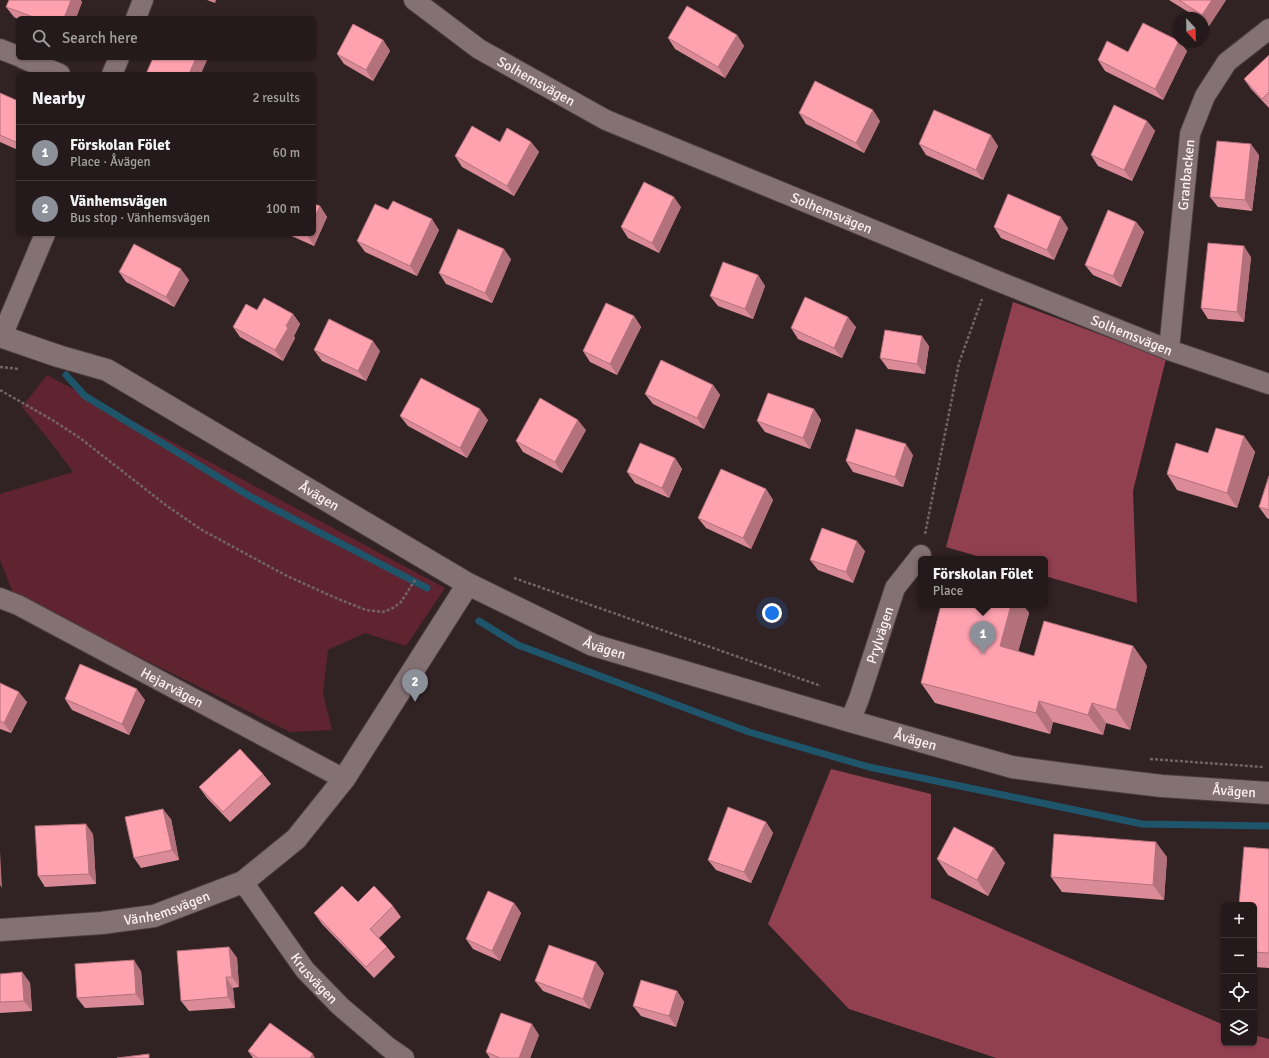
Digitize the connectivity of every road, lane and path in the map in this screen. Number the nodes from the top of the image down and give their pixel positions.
1 (143, 0) edge
2 (414, 0) edge
3 (137, 16) edge
4 (1269, 29) edge
5 (0, 49) edge
6 (16, 55) edge
7 (27, 60) edge
8 (118, 60) edge
9 (55, 72) edge
10 (113, 72) edge
11 (44, 236) edge
12 (990, 278) junction
13 (1, 336) edge
14 (1169, 350) junction
15 (1269, 384) edge
16 (0, 390) edge
17 (920, 554) edge
18 (918, 557) edge
19 (468, 584) junction
20 (408, 592) dead end
21 (0, 598) edge
22 (850, 721) junction
23 (344, 779) junction
24 (1269, 793) edge
25 (243, 882) junction
26 (0, 930) edge
27 (404, 1058) edge

1 - 3 street
2 - 12 street, Solhemsvägen
4 - 14 street, Granbacken
5 - 6 street
7 - 9 street
8 - 10 street
11 - 13 street
12 - 14 street, Solhemsvägen
12 - 17 path
13 - 19 street, Åvägen
14 - 15 street, Solhemsvägen
16 - 20 path
18 - 22 street, Prylvägen
19 - 22 street, Åvägen
19 - 23 street, Vänhemsvägen
21 - 23 street, Hejarvägen
22 - 24 street, Åvägen
23 - 25 street, Vänhemsvägen
25 - 26 street, Vänhemsvägen
25 - 27 street, Krusvägen

